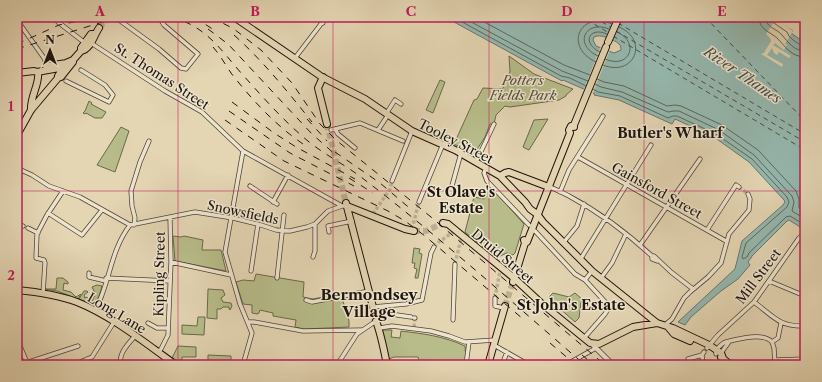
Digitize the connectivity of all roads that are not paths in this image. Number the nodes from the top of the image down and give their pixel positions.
1 (56, 17) edge
2 (109, 17) edge
3 (115, 17) edge
4 (160, 17) edge
5 (234, 17) edge
6 (324, 17) edge
7 (618, 17) edge
8 (803, 17) edge
9 (17, 20) edge
10 (121, 20) edge
11 (805, 20) edge
12 (19, 27) edge
13 (99, 28) tunnel mouth
14 (88, 43) junction
15 (295, 58) junction
16 (69, 64) junction
17 (48, 68) junction
18 (81, 70) dead end
19 (36, 71) junction
20 (17, 73) edge
21 (323, 77) junction
22 (62, 78) junction
23 (401, 104) dead end
24 (30, 110) junction
25 (387, 114) junction
26 (604, 116) dead end
27 (327, 124) tunnel mouth
28 (494, 124) dead end
29 (378, 130) junction
30 (412, 131) junction
31 (17, 135) edge
32 (149, 141) dead end
33 (403, 141) dead end
34 (443, 144) junction
35 (651, 144) dead end
36 (355, 148) dead end
37 (243, 151) junction
38 (461, 153) junction
39 (578, 157) junction
40 (700, 159) dead end
41 (476, 162) junction
42 (486, 168) junction
43 (21, 170) dead end
44 (288, 176) junction
45 (502, 178) junction
46 (392, 181) tunnel mouth
47 (625, 185) junction
48 (250, 186) dead end
49 (548, 187) junction
50 (739, 187) dead end
51 (63, 190) junction
52 (560, 192) junction
53 (450, 193) dead end
54 (748, 194) dead end
55 (419, 202) tunnel mouth
56 (584, 204) junction
57 (345, 205) junction
58 (666, 206) junction
59 (102, 210) junction
60 (48, 213) junction
61 (536, 213) junction
62 (284, 215) dead end
63 (170, 217) junction
64 (232, 217) junction
65 (605, 218) junction
66 (352, 221) junction
67 (443, 223) dead end
68 (18, 224) edge
69 (258, 224) junction
70 (314, 224) junction
71 (130, 225) junction
72 (134, 225) junction
73 (23, 226) dead end
74 (28, 228) dead end
75 (532, 228) junction
76 (413, 230) tunnel mouth
77 (707, 230) junction
78 (282, 231) junction
79 (329, 232) dead end
80 (38, 233) junction
81 (626, 234) junction
82 (805, 237) edge
83 (726, 241) junction
84 (563, 243) junction
85 (640, 245) junction
86 (434, 247) tunnel mouth
87 (312, 257) dead end
88 (580, 260) junction
89 (171, 262) junction
90 (455, 264) tunnel mouth
91 (592, 270) junction
92 (251, 271) dead end
93 (89, 273) dead end
94 (231, 275) junction
95 (278, 278) dead end
96 (601, 278) junction
97 (106, 279) junction
98 (514, 280) junction
99 (585, 280) junction
100 (170, 281) junction
101 (768, 281) junction
102 (693, 289) junction
103 (17, 290) edge
104 (369, 291) junction
105 (43, 293) junction
106 (805, 296) edge
107 (495, 298) dead end
108 (306, 300) dead end
109 (754, 302) junction
110 (373, 307) joint
111 (504, 307) joint
112 (95, 311) junction
113 (397, 315) dead end
114 (413, 318) dead end
115 (453, 320) dead end
116 (376, 321) joint
117 (114, 322) junction
118 (248, 322) junction
119 (148, 323) dead end
120 (657, 323) junction
121 (781, 323) junction
122 (805, 326) edge
123 (666, 327) junction
124 (168, 328) junction
125 (380, 328) junction
126 (362, 330) junction
127 (135, 336) junction
128 (17, 339) edge
129 (584, 339) junction
130 (469, 342) junction
131 (494, 342) junction
132 (729, 342) junction
133 (772, 342) junction
134 (78, 346) dead end
135 (594, 346) junction
136 (19, 350) edge
137 (705, 350) junction
138 (158, 352) junction
139 (507, 352) junction
140 (720, 353) junction
141 (87, 359) junction
142 (688, 359) dead end
143 (805, 359) edge
144 (775, 360) junction
145 (338, 363) edge
146 (28, 364) edge
147 (568, 364) edge
148 (73, 365) edge
149 (89, 365) edge
150 (122, 365) edge
151 (174, 365) edge
152 (243, 365) edge
153 (348, 365) edge
154 (387, 365) edge
155 (466, 365) edge
156 (488, 365) edge
157 (502, 365) edge
158 (529, 365) edge
159 (562, 365) edge
160 (613, 365) edge
161 (704, 365) edge
162 (731, 365) edge
163 (775, 365) edge

1 - 14 street, St. Thomas Street
2 - 10 street
3 - 10 street
4 - 10 street
5 - 15 main road, Tooley Street
6 - 15 street
7 - 49 main road
8 - 11 street
9 - 12 street
12 - 17 street
13 - 14 main road
14 - 16 main road
14 - 37 street, St. Thomas Street
15 - 21 main road, Tooley Street
16 - 17 main road
16 - 22 main road
17 - 19 main road
18 - 22 street
19 - 20 main road
19 - 24 main road
21 - 25 main road, Tooley Street
21 - 27 main road
22 - 24 main road
23 - 25 street
24 - 31 main road
25 - 29 street
25 - 30 main road, Tooley Street
26 - 39 street
28 - 41 street
29 - 33 street
29 - 36 street
30 - 34 main road, Tooley Street
30 - 46 street
32 - 72 street
34 - 38 main road, Tooley Street
34 - 55 street
35 - 47 street
37 - 44 street, St. Thomas Street
37 - 64 street
38 - 41 main road, Tooley Street
38 - 53 street
39 - 47 street, Gainsford Street
39 - 52 street
40 - 58 street
41 - 42 main road, Tooley Street
42 - 45 main road, Tooley Street
42 - 75 street
43 - 51 street
44 - 48 street
44 - 57 street, St. Thomas Street
45 - 49 main road
45 - 61 main road, Tooley Street
47 - 58 street, Gainsford Street
47 - 65 street
49 - 52 street
49 - 61 main road
50 - 77 street
51 - 59 street
51 - 60 street
52 - 56 street
54 - 83 street
56 - 65 street
56 - 84 street
57 - 66 main road
57 - 70 street, Snowsfields
57 - 76 main road
58 - 77 street, Gainsford Street
58 - 85 street
59 - 60 street
59 - 71 street
60 - 80 street
61 - 75 main road
61 - 84 main road, Tooley Street
62 - 78 street
63 - 64 street, Snowsfields
63 - 72 street, Snowsfields
63 - 89 street, Kipling Street
64 - 69 street, Snowsfields
64 - 94 street
65 - 81 street
65 - 88 street
66 - 79 street
66 - 104 main road
67 - 98 main road, Druid Street
68 - 73 street
69 - 78 street, Snowsfields
69 - 92 street
70 - 78 street, Snowsfields
70 - 87 street
71 - 72 street, Snowsfields
71 - 97 street
74 - 80 street
75 - 98 main road
75 - 99 street
77 - 83 street, Gainsford Street
78 - 95 street
80 - 105 street
81 - 85 street
81 - 96 street
82 - 101 street, Mill Street
83 - 102 street
84 - 88 main road, Tooley Street
85 - 102 street
86 - 110 street
88 - 91 main road, Tooley Street
89 - 94 street
89 - 100 street, Kipling Street
90 - 115 street
91 - 96 main road, Tooley Street
91 - 99 street
93 - 97 street
94 - 118 street
96 - 120 main road, Tooley Street
97 - 100 street
97 - 112 street
98 - 129 main road, Druid Street
99 - 129 street
100 - 124 street, Kipling Street
101 - 106 street
101 - 109 street, Mill Street
102 - 123 street
103 - 105 main road, Long Lane
104 - 108 street
104 - 110 main road
105 - 112 main road, Long Lane
107 - 111 street
109 - 121 street
109 - 137 street, Mill Street
111 - 131 main road
112 - 117 main road, Long Lane
113 - 114 street
116 - 125 main road
116 - 126 street
117 - 127 main road, Long Lane
117 - 141 street
118 - 126 street
118 - 152 street
119 - 124 street
120 - 123 main road, Tooley Street
120 - 135 main road
121 - 122 street
121 - 133 street
123 - 137 main road, Tooley Street
124 - 138 street, Kipling Street
125 - 130 street
125 - 154 main road
126 - 145 street
127 - 138 main road, Long Lane
127 - 150 street
128 - 136 street
129 - 135 main road, Druid Street
130 - 131 street
130 - 155 street
131 - 139 street
131 - 156 main road
132 - 133 street
132 - 140 street
132 - 140 street
133 - 144 street
134 - 146 street
135 - 147 street
135 - 160 street
136 - 146 street
137 - 140 main road, Tooley Street
137 - 142 street
137 - 161 street
138 - 151 main road, Long Lane
139 - 157 street
139 - 158 street
140 - 162 main road, Tooley Street
141 - 148 street
141 - 149 street
143 - 144 street
144 - 163 street
145 - 153 street
147 - 159 street

